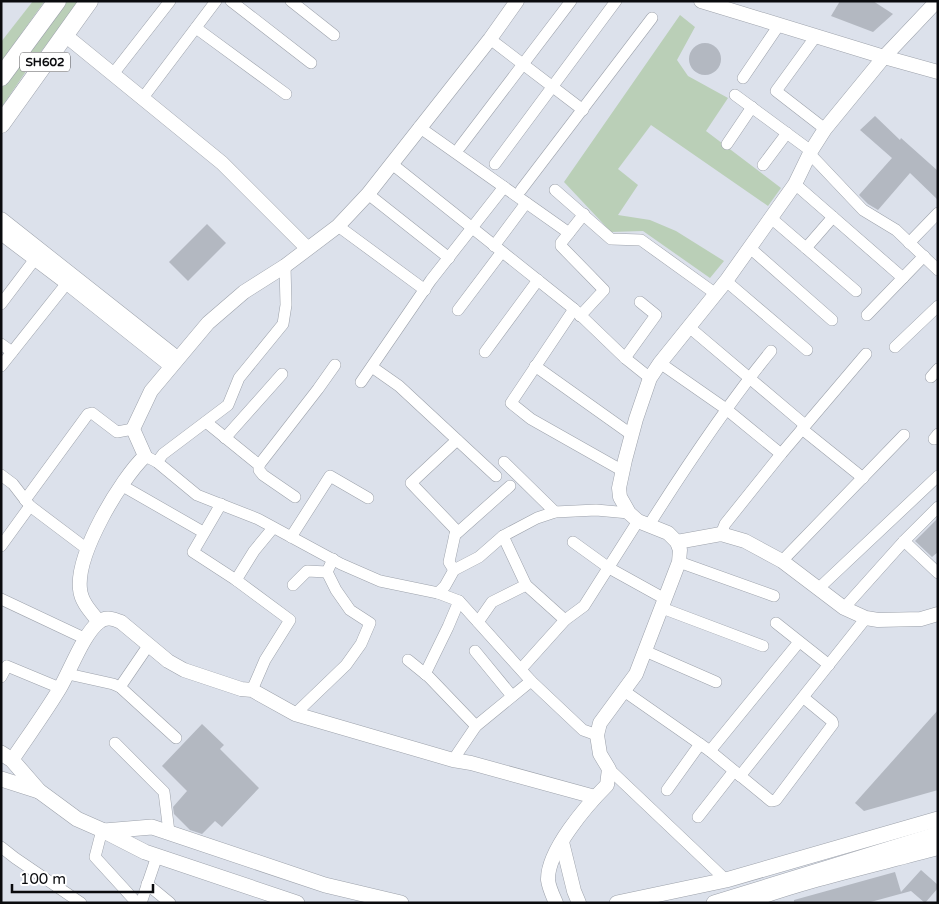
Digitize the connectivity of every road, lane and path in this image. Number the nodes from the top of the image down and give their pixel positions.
1 (89, 1) edge
2 (170, 1) edge
3 (216, 1) edge
4 (231, 1) edge
5 (291, 1) edge
6 (517, 1) edge
7 (572, 1) edge
8 (616, 1) edge
9 (700, 1) edge
10 (937, 1) edge
11 (55, 2) edge
12 (652, 18) dead end
13 (779, 25) junction
14 (196, 28) junction
15 (65, 35) junction
16 (334, 35) dead end
17 (816, 36) junction
18 (490, 39) junction
19 (884, 57) junction
20 (311, 63) dead end
21 (524, 65) junction
22 (938, 72) edge
23 (113, 74) junction
24 (1, 77) edge
25 (744, 78) dead end
26 (553, 87) junction
27 (286, 94) dead end
28 (735, 95) dead end
29 (142, 99) junction
30 (752, 107) junction
31 (583, 110) junction
32 (1, 124) edge
33 (419, 127) junction
34 (825, 129) junction
35 (787, 133) junction
36 (727, 144) dead end
37 (460, 147) dead end
38 (811, 152) junction
39 (392, 164) junction
40 (495, 164) dead end
41 (763, 165) dead end
42 (796, 184) junction
43 (504, 187) junction
44 (521, 190) dead end
45 (556, 190) dead end
46 (368, 194) junction
47 (526, 203) junction
48 (938, 213) edge
49 (584, 214) junction
50 (833, 217) junction
51 (771, 218) junction
52 (1, 219) edge
53 (338, 226) junction
54 (472, 229) junction
55 (568, 233) junction
56 (2, 235) edge
57 (909, 243) junction
58 (307, 248) junction
59 (750, 248) junction
60 (806, 248) junction
61 (498, 249) junction
62 (924, 256) junction
63 (449, 258) junction
64 (35, 259) junction
65 (285, 266) junction
66 (938, 270) edge
67 (903, 278) junction
68 (538, 280) junction
69 (726, 281) junction
70 (67, 283) junction
71 (424, 290) junction
72 (856, 291) dead end
73 (716, 294) junction
74 (640, 302) dead end
75 (1, 304) edge
76 (458, 310) dead end
77 (577, 312) junction
78 (935, 314) edge
79 (867, 315) dead end
80 (832, 320) dead end
81 (689, 327) junction
82 (1, 344) edge
83 (895, 347) dead end
84 (807, 350) dead end
85 (771, 351) dead end
86 (12, 352) junction
87 (485, 352) dead end
88 (866, 354) dead end
89 (625, 358) junction
90 (174, 362) junction
91 (660, 364) junction
92 (335, 365) dead end
93 (1, 366) edge
94 (535, 366) junction
95 (372, 367) junction
96 (282, 374) dead end
97 (750, 377) junction
98 (650, 378) junction
99 (361, 382) dead end
100 (726, 409) junction
101 (206, 422) junction
102 (804, 427) junction
103 (133, 429) junction
104 (632, 435) junction
105 (904, 435) dead end
106 (225, 438) junction
107 (458, 440) junction
108 (781, 454) junction
109 (151, 459) junction
110 (504, 462) dead end
111 (258, 465) junction
112 (623, 471) junction
113 (1, 476) edge
114 (496, 476) dead end
115 (938, 476) edge
116 (863, 478) junction
117 (121, 485) junction
118 (510, 486) dead end
119 (295, 497) dead end
120 (368, 498) dead end
121 (28, 503) junction
122 (221, 504) junction
123 (938, 507) edge
124 (555, 512) junction
125 (639, 520) junction
126 (273, 528) junction
127 (203, 532) junction
128 (5, 533) edge
129 (721, 534) junction
130 (455, 536) junction
131 (503, 536) junction
132 (291, 537) junction
133 (904, 541) junction
134 (574, 542) dead end
135 (676, 542) junction
136 (1, 546) edge
137 (87, 549) junction
138 (333, 559) junction
139 (782, 561) junction
140 (679, 562) junction
141 (609, 568) junction
142 (454, 570) junction
143 (327, 572) junction
144 (938, 573) edge
145 (236, 580) junction
146 (293, 585) dead end
147 (526, 585) junction
148 (818, 588) junction
149 (438, 593) junction
150 (774, 596) dead end
151 (459, 601) junction
152 (664, 603) junction
153 (3, 604) edge
154 (844, 608) junction
155 (938, 614) edge
156 (866, 618) junction
157 (565, 620) junction
158 (99, 622) junction
159 (478, 622) junction
160 (776, 623) dead end
161 (86, 639) junction
162 (799, 642) junction
163 (148, 646) junction
164 (763, 646) dead end
165 (475, 651) dead end
166 (645, 651) junction
167 (408, 660) dead end
168 (828, 665) junction
169 (521, 669) junction
170 (68, 674) junction
171 (425, 674) junction
172 (1, 676) edge
173 (531, 681) junction
174 (716, 682) dead end
175 (120, 687) junction
176 (60, 688) junction
177 (252, 690) junction
178 (624, 691) junction
179 (512, 696) junction
180 (804, 698) junction
181 (295, 714) junction
182 (476, 726) junction
183 (597, 735) junction
184 (176, 738) dead end
185 (115, 743) dead end
186 (700, 744) junction
187 (710, 751) junction
188 (6, 756) edge
189 (453, 760) junction
190 (609, 769) junction
191 (737, 774) junction
192 (3, 782) edge
193 (667, 790) dead end
194 (39, 791) junction
195 (595, 798) junction
196 (698, 817) dead end
197 (938, 819) edge
198 (103, 830) junction
199 (169, 832) junction
200 (938, 834) edge
201 (562, 842) junction
202 (1, 847) edge
203 (938, 848) edge
204 (156, 856) junction
205 (726, 880) junction
206 (147, 884) junction
207 (748, 899) edge
208 (81, 903) edge
209 (137, 903) edge
210 (141, 903) edge
211 (170, 903) edge
212 (297, 903) edge
213 (401, 903) edge
214 (556, 903) edge
215 (579, 903) edge
216 (617, 903) edge
217 (714, 903) edge

1 - 15 main road, SH602
2 - 23 street
3 - 14 street
4 - 20 street
5 - 16 street
6 - 18 street
7 - 21 street
8 - 26 street
9 - 13 street
10 - 19 street
11 - 24 main road, SH602
12 - 31 street
13 - 17 street
13 - 25 street
14 - 27 street
14 - 29 street
15 - 23 street
15 - 32 main road, SH602
17 - 19 street
17 - 34 street
18 - 21 street
18 - 33 street
19 - 22 street
19 - 34 street
21 - 26 street
21 - 37 street
23 - 29 street
26 - 31 street
26 - 40 street
28 - 30 street
29 - 58 street
30 - 35 street
30 - 36 street
31 - 44 street
33 - 39 street
33 - 43 street
34 - 38 street
35 - 38 street
35 - 41 street
38 - 42 street
38 - 57 street
39 - 46 street
39 - 54 street
42 - 50 street
42 - 51 street
43 - 47 street
43 - 54 street
45 - 49 street
46 - 53 street
46 - 63 street
47 - 55 street
47 - 61 street
48 - 57 street
49 - 55 street
49 - 73 street
50 - 60 street
50 - 67 street
51 - 59 street
51 - 60 street
52 - 90 street
53 - 58 street
53 - 71 street
54 - 61 street
54 - 63 street
55 - 77 street
56 - 64 street
57 - 62 street
58 - 65 street
59 - 69 street
59 - 80 street
60 - 72 street
61 - 68 street
61 - 76 street
62 - 66 street
62 - 67 street
63 - 71 street
64 - 70 street
64 - 75 street
65 - 90 street
65 - 101 street
67 - 79 street
68 - 77 street
68 - 87 street
69 - 73 street
69 - 84 street
70 - 86 street
70 - 90 street
71 - 95 street
73 - 81 street
74 - 89 street
77 - 89 street
77 - 94 street
78 - 83 street
81 - 91 street
81 - 97 street
82 - 86 street
85 - 97 street
86 - 93 street
88 - 102 street
89 - 98 street
90 - 103 street
91 - 98 street
91 - 100 street
92 - 111 street
94 - 104 street
94 - 112 street
95 - 99 street
95 - 107 street
96 - 106 street
97 - 100 street
97 - 102 street
98 - 104 street
100 - 108 street
100 - 125 street
101 - 106 street
101 - 109 street
102 - 108 street
102 - 116 street
103 - 109 street
103 - 121 street
104 - 112 street
105 - 116 street
106 - 111 street
107 - 114 street
107 - 130 street
108 - 129 street
109 - 117 street
109 - 122 street
110 - 124 street
111 - 119 street
112 - 125 street
113 - 121 street
115 - 148 street
116 - 139 street
117 - 127 street
117 - 137 street
118 - 130 street
120 - 132 street
121 - 128 street
121 - 137 street
122 - 126 street
122 - 127 street
123 - 133 street
124 - 125 street
124 - 131 street
125 - 135 street
125 - 141 street
126 - 132 street
126 - 145 street
127 - 145 street
128 - 136 street
129 - 135 street
129 - 139 street
130 - 142 street
131 - 142 street
131 - 147 street
132 - 138 street
133 - 144 street
133 - 154 street
134 - 141 street
135 - 140 street
137 - 158 street
138 - 143 street
138 - 149 street
139 - 148 street
140 - 150 street
140 - 152 street
141 - 152 street
141 - 157 street
142 - 149 street
143 - 146 street
143 - 181 street
145 - 177 street
147 - 157 street
147 - 159 street
148 - 154 street
149 - 151 street
151 - 159 street
151 - 171 street
152 - 164 street
152 - 166 street
153 - 161 street
154 - 156 street
155 - 156 street
156 - 168 street
157 - 169 street
158 - 161 street
158 - 163 street
159 - 169 street
160 - 162 street
161 - 170 street
162 - 168 street
162 - 187 street
163 - 175 street
163 - 177 street
165 - 179 street
166 - 174 street
166 - 178 street
167 - 171 street
168 - 180 street
169 - 173 street
170 - 175 street
170 - 176 street
171 - 182 street
172 - 176 street
173 - 179 street
173 - 183 street
175 - 184 street
176 - 188 street
177 - 181 street
178 - 183 street
178 - 186 street
179 - 182 street
180 - 191 street
180 - 191 street
181 - 189 street
182 - 189 street
183 - 190 street
185 - 199 street
186 - 187 street
186 - 193 street
187 - 191 street
188 - 194 main road
189 - 195 street
190 - 195 street
190 - 205 street
191 - 196 street
192 - 194 main road
194 - 198 main road
195 - 201 street
197 - 205 main road
198 - 199 main road
198 - 204 main road
198 - 209 street
199 - 213 main road
200 - 207 main road
201 - 214 street
201 - 215 street
202 - 208 street
203 - 207 street
204 - 206 street
204 - 212 main road
205 - 207 street
205 - 216 main road
206 - 210 street
206 - 211 street
207 - 217 main road

